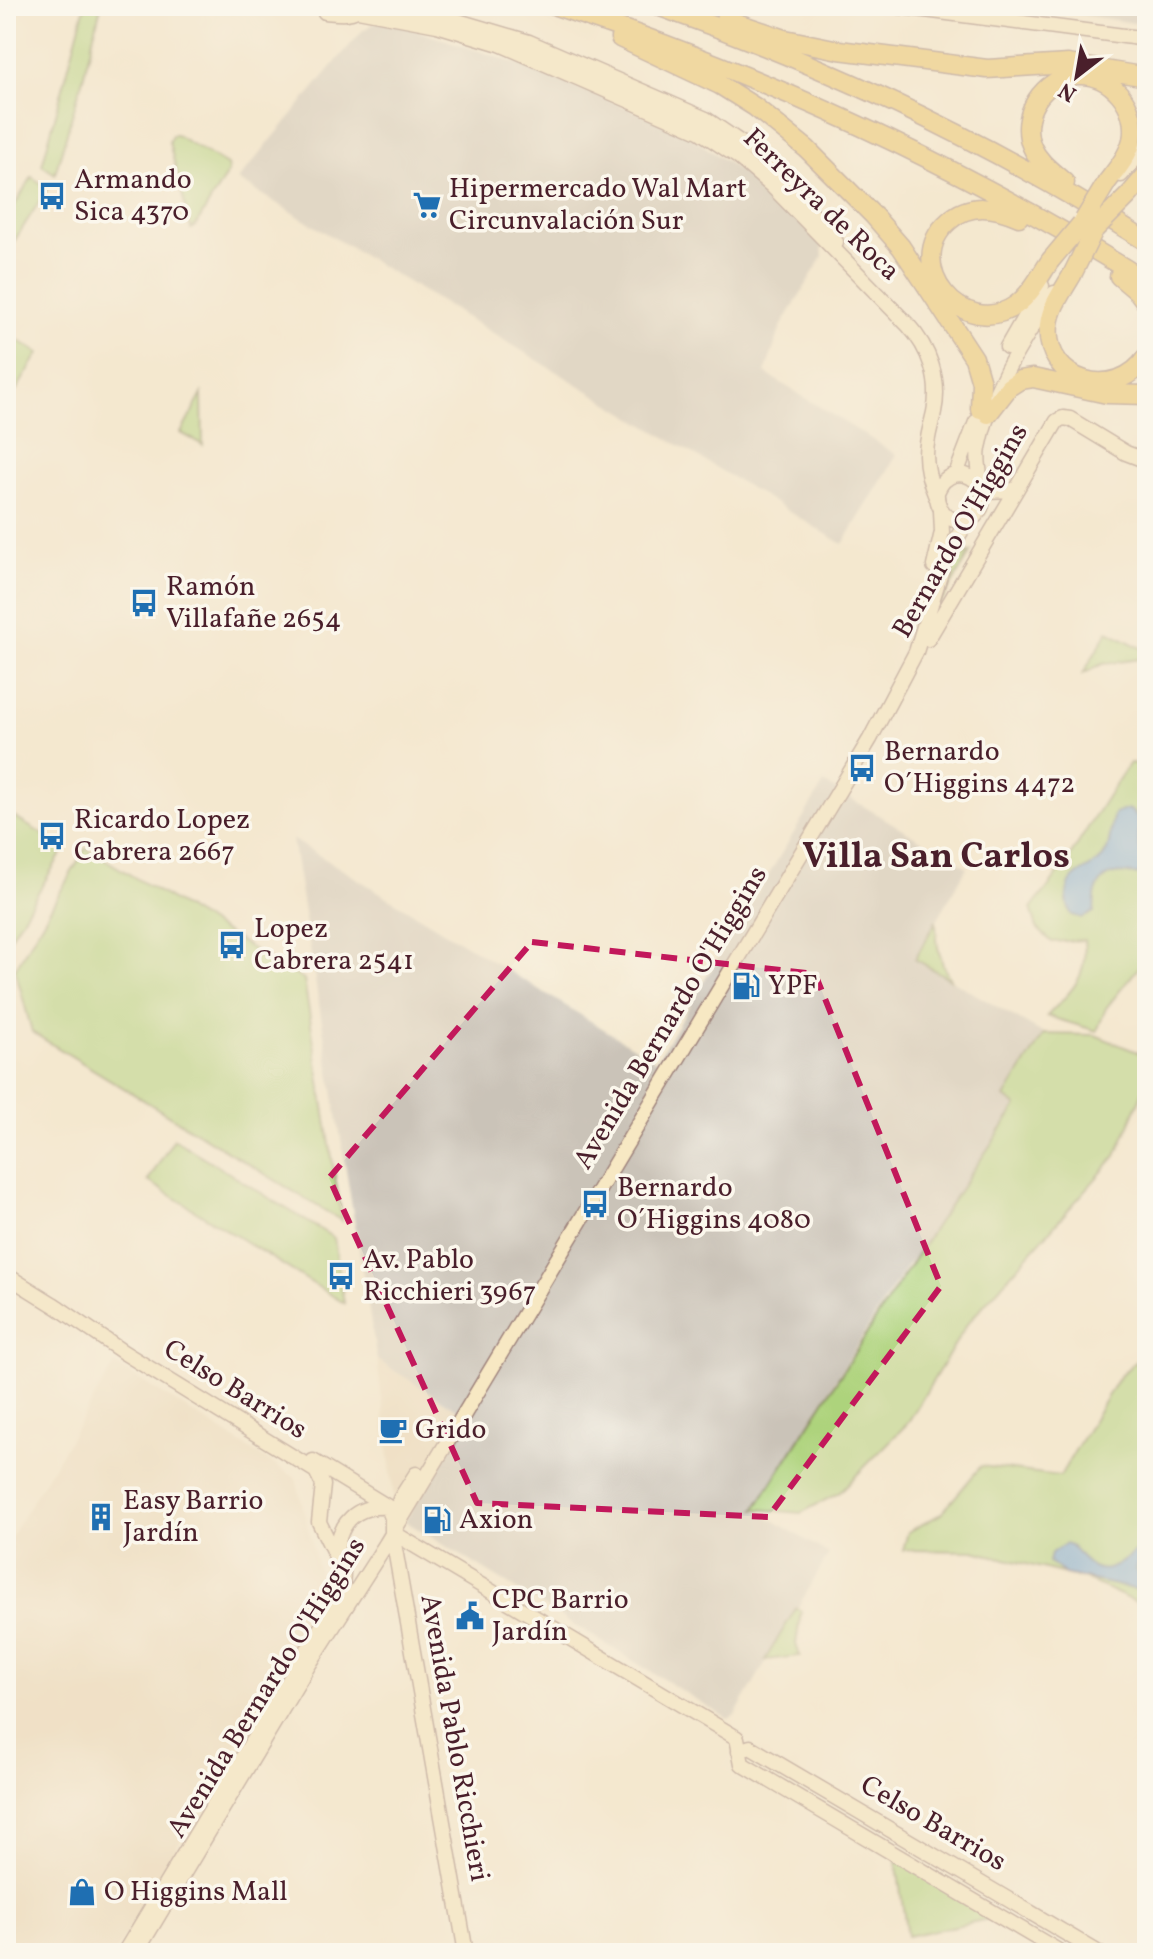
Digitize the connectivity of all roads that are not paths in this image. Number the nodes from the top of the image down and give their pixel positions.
1 (321, 6) edge
2 (407, 6) edge
3 (556, 6) edge
4 (658, 6) edge
5 (688, 6) edge
6 (894, 6) edge
7 (360, 8) edge
8 (580, 14) junction
9 (1147, 39) edge
10 (1147, 77) edge
11 (1147, 146) edge
12 (1147, 163) edge
13 (1147, 174) edge
14 (1118, 188) junction
15 (1089, 226) junction
16 (1147, 233) edge
17 (1147, 242) edge
18 (1061, 268) junction
19 (1147, 282) edge
20 (1147, 304) edge
21 (890, 307) junction
22 (1147, 356) edge
23 (1147, 395) edge
24 (984, 412) junction
25 (926, 454) junction
26 (1147, 461) edge
27 (951, 476) junction
28 (981, 488) junction
29 (1015, 490) junction
30 (938, 504) junction
31 (972, 518) junction
32 (993, 530) junction
33 (907, 673) junction
34 (692, 1026) junction
35 (553, 1259) junction
36 (6, 1275) edge
37 (53, 1304) junction
38 (354, 1487) junction
39 (323, 1494) junction
40 (394, 1503) junction
41 (392, 1532) junction
42 (380, 1553) junction
43 (338, 1558) junction
44 (312, 1639) junction
45 (308, 1666) junction
46 (739, 1751) junction
47 (1009, 1899) junction
48 (124, 1953) edge
49 (136, 1953) edge
50 (466, 1953) edge
51 (1063, 1953) edge
52 (1099, 1953) edge

1 - 7 main road, Ferreyra de Roca
2 - 21 main road, Ferreyra de Roca
3 - 8 highway
4 - 15 highway
5 - 10 highway
6 - 9 main road
7 - 21 main road, Ferreyra de Roca
8 - 15 highway
8 - 24 highway
11 - 14 main road
12 - 14 main road
13 - 14 highway
14 - 15 highway, bridge
14 - 15 highway, bridge
14 - 15 highway
15 - 16 highway
15 - 17 highway
15 - 18 highway, bridge
15 - 18 highway, bridge
15 - 18 highway
15 - 19 highway
15 - 20 highway
18 - 22 highway
18 - 24 main road
21 - 25 main road, Ferreyra de Roca
23 - 24 highway
24 - 27 main road
24 - 28 main road
25 - 27 main road
25 - 30 main road, Ferreyra de Roca
26 - 29 main road, Bernardo O'Higgins
27 - 28 main road
27 - 30 main road
28 - 29 main road
28 - 31 main road
29 - 32 main road, Bernardo O'Higgins
30 - 31 main road
30 - 34 main road, Avenida Bernardo O'Higgins
31 - 32 main road
31 - 33 main road, Avenida Bernardo O'Higgins
32 - 33 main road, Bernardo O'Higgins
33 - 34 main road, Avenida Bernardo O'Higgins
34 - 35 main road, Avenida Bernardo O'Higgins
35 - 40 main road, Avenida Bernardo O'Higgins
35 - 41 main road, Avenida Bernardo O'Higgins
36 - 37 main road, Celso Barrios
37 - 38 main road, Celso Barrios
37 - 39 main road, Celso Barrios
38 - 39 main road
38 - 40 main road, Celso Barrios
39 - 43 main road
40 - 41 main road, Avenida Pablo Ricchieri
40 - 43 main road
41 - 42 main road, Avenida Bernardo O'Higgins
41 - 46 main road, Celso Barrios
41 - 50 main road, Avenida Pablo Ricchieri
42 - 43 main road
42 - 45 main road, Avenida Bernardo O'Higgins
43 - 44 main road, Avenida Bernardo O'Higgins
44 - 45 main road
44 - 48 main road, Avenida Bernardo O'Higgins
45 - 49 main road, Avenida Bernardo O'Higgins
46 - 47 main road, Celso Barrios
46 - 51 main road, Celso Barrios
47 - 51 main road
47 - 52 main road, Celso Barrios

